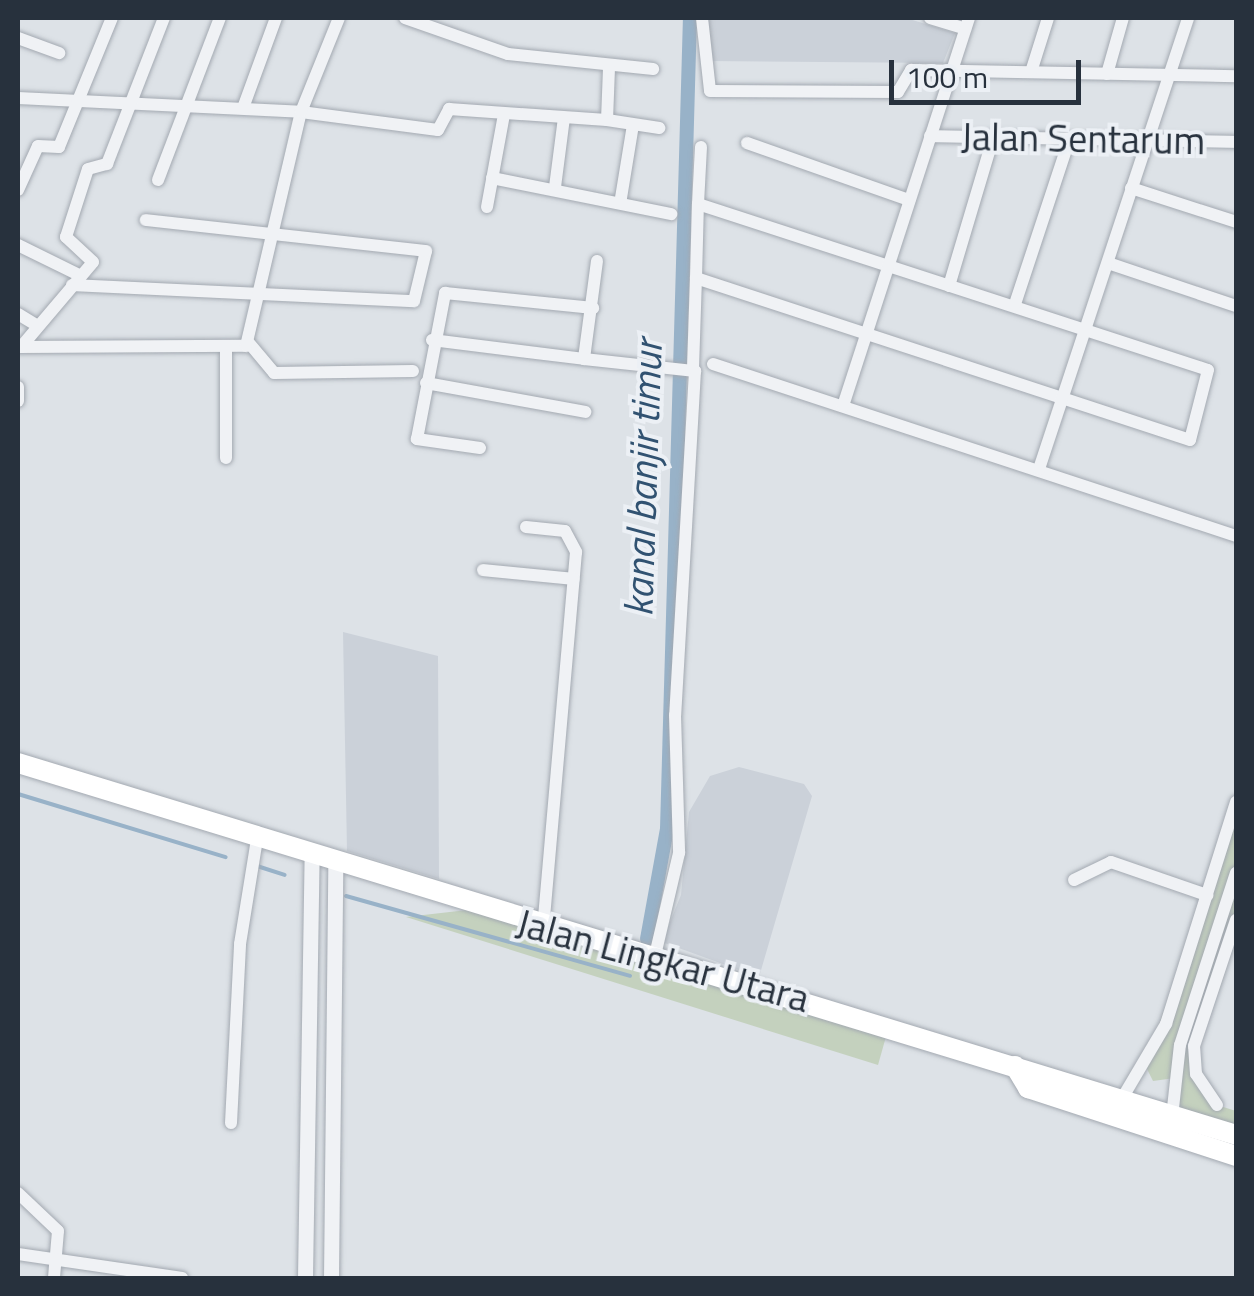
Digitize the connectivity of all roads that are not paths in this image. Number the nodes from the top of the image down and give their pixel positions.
1 (112, 18) edge
2 (164, 18) edge
3 (220, 18) edge
4 (276, 18) edge
5 (339, 18) edge
6 (405, 18) edge
7 (702, 18) edge
8 (930, 18) edge
9 (1048, 18) edge
10 (1123, 18) edge
11 (1188, 18) edge
12 (967, 23) edge
13 (18, 38) edge
14 (59, 54) dead end
15 (609, 68) junction
16 (653, 69) dead end
17 (952, 70) junction
18 (1031, 72) junction
19 (1107, 74) junction
20 (1236, 76) edge
21 (1169, 77) junction
22 (18, 98) edge
23 (82, 101) junction
24 (130, 103) junction
25 (186, 105) junction
26 (243, 108) junction
27 (301, 112) junction
28 (504, 114) junction
29 (564, 118) junction
30 (606, 120) junction
31 (632, 124) junction
32 (659, 128) dead end
33 (930, 136) junction
34 (994, 138) junction
35 (1069, 141) junction
36 (1145, 142) junction
37 (1236, 142) edge
38 (747, 143) dead end
39 (701, 146) dead end
40 (492, 178) junction
41 (158, 180) dead end
42 (555, 188) junction
43 (1132, 188) junction
44 (18, 190) edge
45 (620, 198) junction
46 (909, 200) junction
47 (698, 204) junction
48 (487, 208) dead end
49 (671, 214) dead end
50 (146, 220) dead end
51 (1236, 222) edge
52 (272, 238) junction
53 (18, 245) edge
54 (598, 261) dead end
55 (1108, 263) junction
56 (889, 266) junction
57 (696, 278) junction
58 (77, 280) junction
59 (949, 286) junction
60 (260, 288) junction
61 (1015, 304) junction
62 (1236, 306) edge
63 (592, 308) junction
64 (18, 314) edge
65 (36, 325) junction
66 (1086, 331) junction
67 (866, 337) junction
68 (432, 340) junction
69 (249, 342) junction
70 (19, 348) edge
71 (226, 350) junction
72 (584, 359) junction
73 (713, 364) dead end
74 (691, 366) junction
75 (413, 371) dead end
76 (426, 383) junction
77 (18, 387) edge
78 (18, 401) edge
79 (1064, 402) junction
80 (843, 406) junction
81 (585, 412) dead end
82 (480, 448) dead end
83 (226, 458) dead end
84 (1039, 470) junction
85 (526, 527) dead end
86 (1236, 536) edge
87 (483, 570) dead end
88 (574, 579) junction
89 (18, 762) edge
90 (1236, 802) edge
91 (255, 844) junction
92 (312, 855) junction
93 (1236, 873) edge
94 (335, 879) junction
95 (1074, 880) dead end
96 (1207, 895) junction
97 (1236, 920) edge
98 (542, 928) junction
99 (651, 954) junction
100 (1015, 1066) junction
101 (1118, 1096) junction
102 (1218, 1105) dead end
103 (1178, 1116) junction
104 (231, 1122) dead end
105 (1136, 1124) junction
106 (1236, 1135) edge
107 (1236, 1156) edge
108 (18, 1193) edge
109 (308, 1240) junction
110 (329, 1241) junction
111 (53, 1253) junction
112 (18, 1254) edge
113 (54, 1278) edge
114 (182, 1278) edge
115 (305, 1278) edge
116 (331, 1278) edge

1 - 23 street
2 - 24 street
3 - 25 street
4 - 26 street
5 - 27 street
6 - 15 street
7 - 17 street
8 - 12 street
9 - 18 street
10 - 19 street
11 - 21 street
12 - 17 street
13 - 14 street
15 - 16 street
15 - 30 street
17 - 18 street
17 - 33 street
18 - 19 street
19 - 21 street
20 - 21 street
21 - 36 street
22 - 23 street
23 - 24 street
23 - 44 street
24 - 25 street
24 - 58 street
25 - 26 street
25 - 41 street
26 - 27 street
27 - 28 street
27 - 52 street
28 - 29 street
28 - 40 street
29 - 30 street
29 - 42 street
30 - 31 street
31 - 32 street
31 - 45 street
33 - 34 street, Jalan Sentarum
33 - 46 street
34 - 35 street, Jalan Sentarum
34 - 59 street
35 - 36 street, Jalan Sentarum
35 - 61 street
36 - 37 street, Jalan Sentarum
36 - 43 street
38 - 46 street
39 - 47 street
40 - 42 street
40 - 48 street
42 - 45 street
43 - 51 street
43 - 55 street
45 - 49 street
46 - 56 street
47 - 56 street
47 - 57 street
50 - 52 street
52 - 60 street
52 - 60 street
53 - 58 street
54 - 63 street
55 - 62 street
55 - 66 street
56 - 59 street
56 - 67 street
57 - 67 street
57 - 74 street
58 - 60 street
58 - 65 street
59 - 61 street
60 - 69 street
61 - 66 street
63 - 68 street
63 - 72 street
64 - 65 street
65 - 70 street
66 - 79 street
66 - 79 street
67 - 79 street
67 - 80 street
68 - 72 street
68 - 76 street
69 - 71 street
69 - 75 street
70 - 71 street
71 - 83 street
72 - 74 street
73 - 80 street
74 - 99 street
76 - 81 street
76 - 82 street
77 - 78 street
79 - 84 street
80 - 84 street
84 - 86 street
85 - 88 street
87 - 88 street
88 - 98 street
89 - 91 main road, Jalan Lingkar Utara
90 - 96 street
91 - 92 main road, Jalan Lingkar Utara
91 - 104 street
92 - 94 main road, Jalan Lingkar Utara
92 - 109 street
93 - 103 street
94 - 98 main road, Jalan Lingkar Utara
94 - 110 street
95 - 96 street
96 - 101 street
97 - 102 street
98 - 99 main road, Jalan Lingkar Utara
99 - 100 main road, Jalan Lingkar Utara
100 - 101 main road, Jalan Lingkar Utara
100 - 105 main road, Jalan Lingkar Utara
101 - 103 main road, Jalan Lingkar Utara
101 - 105 street
103 - 105 street
103 - 106 main road, Jalan Lingkar Utara
105 - 107 main road, Jalan Lingkar Utara
108 - 111 street
109 - 110 street
109 - 115 street
110 - 116 street
111 - 112 street
111 - 113 street
111 - 114 street

